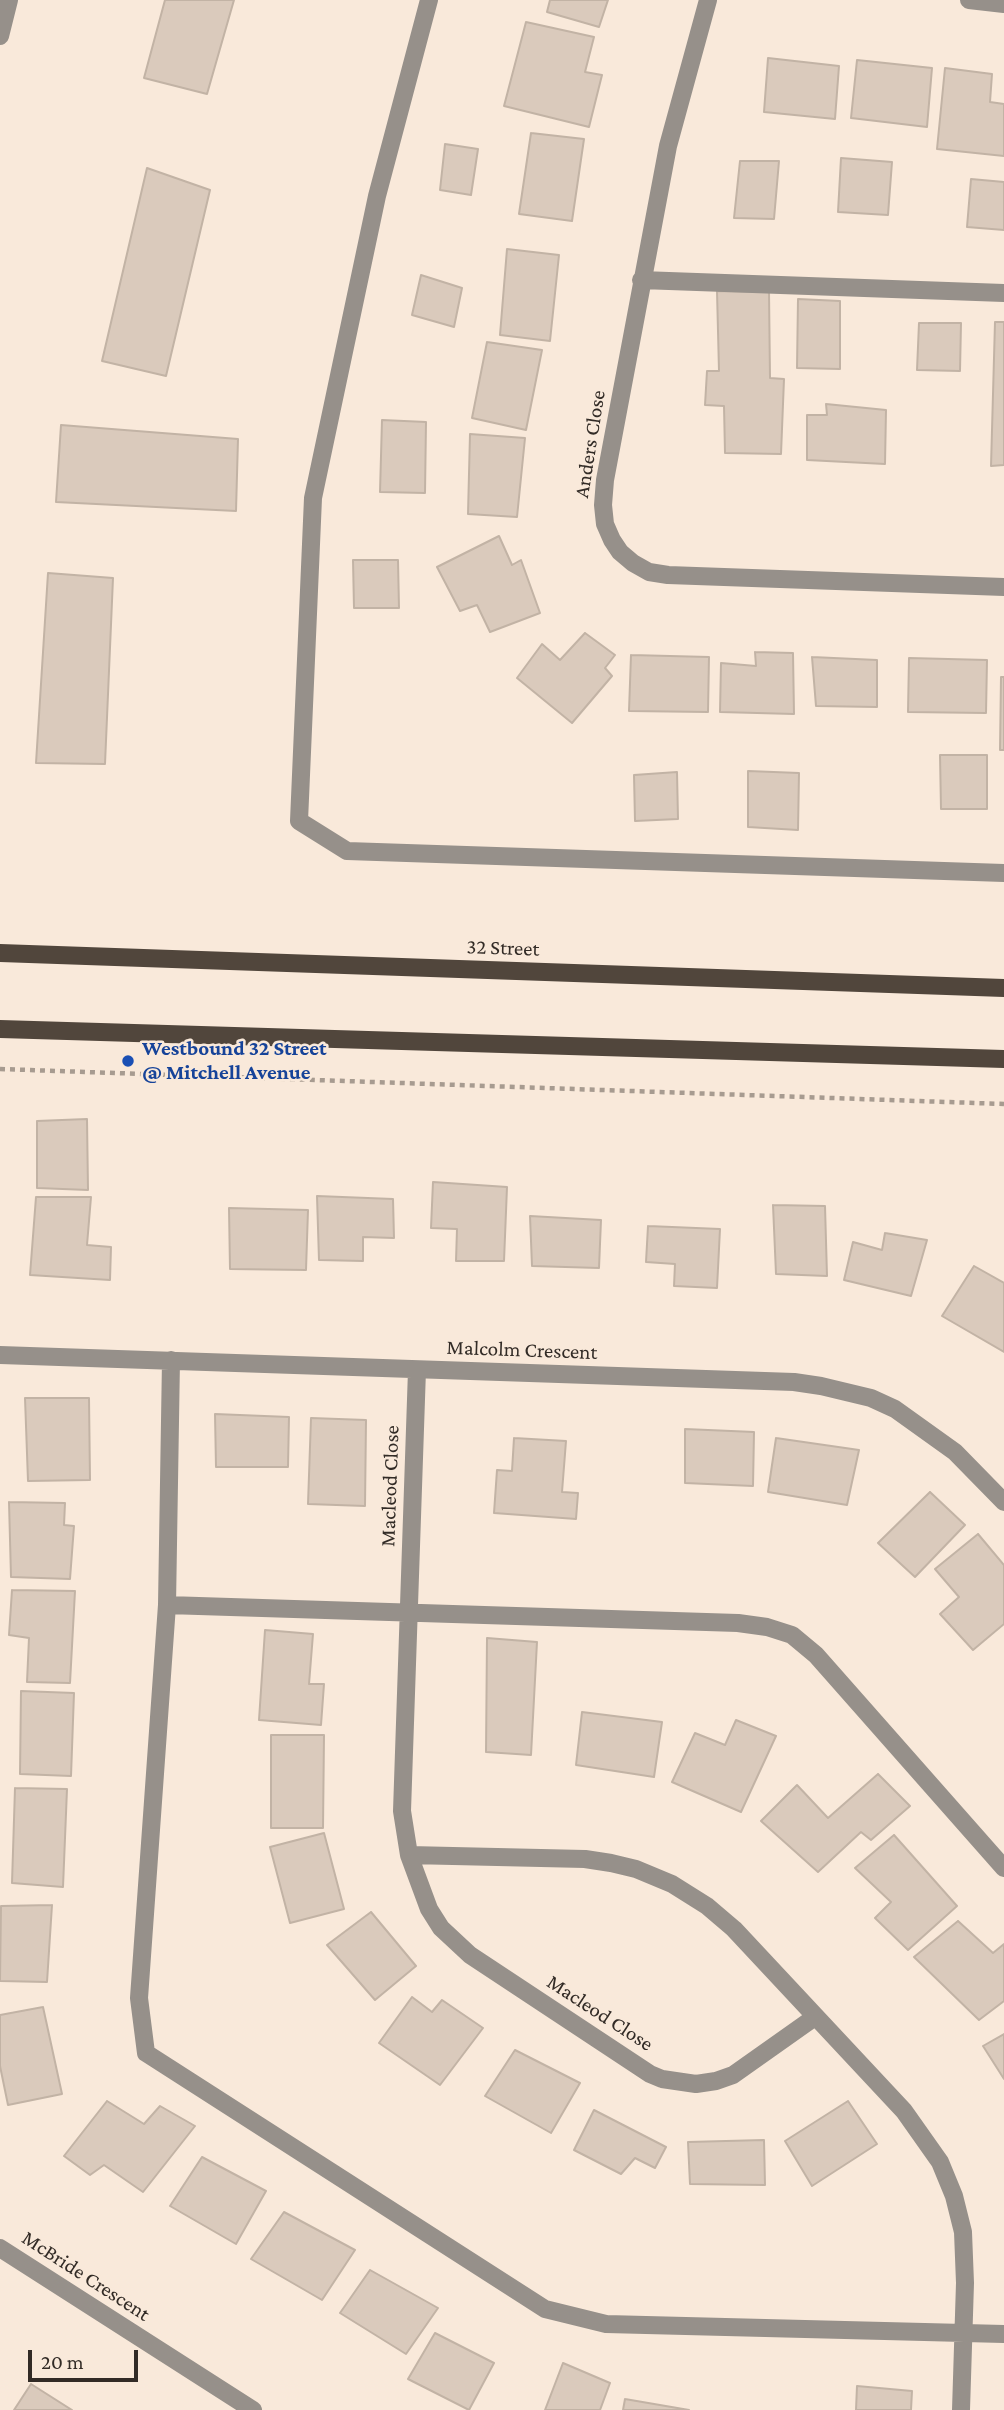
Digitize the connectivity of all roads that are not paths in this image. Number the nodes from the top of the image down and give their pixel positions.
1 (9, 0) edge
2 (429, 0) edge
3 (708, 0) edge
4 (969, 0) edge
5 (1004, 4) edge
6 (0, 36) edge
7 (641, 280) junction
8 (1004, 293) edge
9 (1004, 587) edge
10 (1004, 873) edge
11 (0, 953) edge
12 (1004, 988) edge
13 (0, 1029) edge
14 (1004, 1059) edge
15 (0, 1355) edge
16 (171, 1360) junction
17 (417, 1370) junction
18 (1004, 1502) edge
19 (167, 1605) junction
20 (408, 1612) junction
21 (409, 1855) junction
22 (1004, 1868) edge
23 (815, 2017) junction
24 (0, 2248) edge
25 (963, 2333) junction
26 (1004, 2334) edge
27 (253, 2410) edge
28 (961, 2410) edge

1 - 6 street
2 - 10 street
3 - 7 street, Anders Close
4 - 5 street
7 - 8 street
7 - 9 street, Anders Close
11 - 12 main road, 32 Street
13 - 14 main road
15 - 16 street, Malcolm Crescent
16 - 17 street, Malcolm Crescent
16 - 19 street
17 - 18 street, Malcolm Crescent
17 - 20 street, Macleod Close
19 - 20 street
19 - 25 street
20 - 21 street, Macleod Close
20 - 22 street
21 - 23 street
21 - 23 street, Macleod Close
23 - 25 street
24 - 27 street, McBride Crescent
25 - 26 street
25 - 28 street

